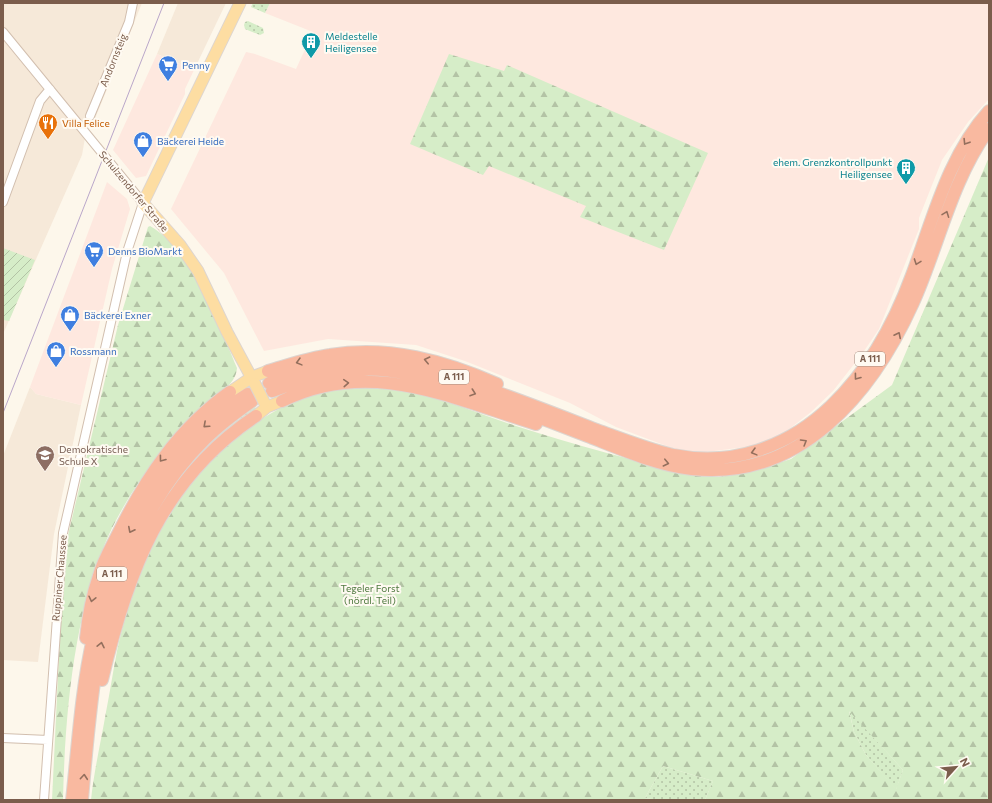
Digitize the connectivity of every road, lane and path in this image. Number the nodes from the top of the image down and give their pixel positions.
1 (134, 3) edge
2 (240, 3) edge
3 (3, 32) edge
4 (50, 89) junction
5 (989, 111) edge
6 (90, 116) dead end
7 (989, 129) edge
8 (4, 196) edge
9 (143, 203) junction
10 (270, 382) joint
11 (230, 392) joint
12 (256, 394) junction
13 (282, 401) joint
14 (256, 416) joint
15 (630, 447) junction
16 (3, 738) edge
17 (48, 740) junction
18 (86, 753) junction
19 (44, 800) edge
20 (72, 800) edge
21 (82, 800) edge

1 - 6 street, Andornsteig
2 - 9 main road, Ruppiner Chaussee
3 - 4 street, Schulzendorfer Straße
4 - 8 street
4 - 9 street, Schulzendorfer Straße
5 -> 15 highway, A 111
15 -> 7 highway, A 111
9 - 12 main road, Schulzendorfer Straße
9 - 17 street, Ruppiner Chaussee
10 - 12 main road
10 - 15 highway, A 111
11 - 12 main road
11 -> 20 highway
12 - 13 main road
12 - 14 main road
18 -> 12 highway, A 111
12 -> 20 highway, A 111
13 -> 15 highway
14 - 18 highway
16 - 17 street
17 - 19 street, Ruppiner Chaussee
21 -> 18 highway, A 111

